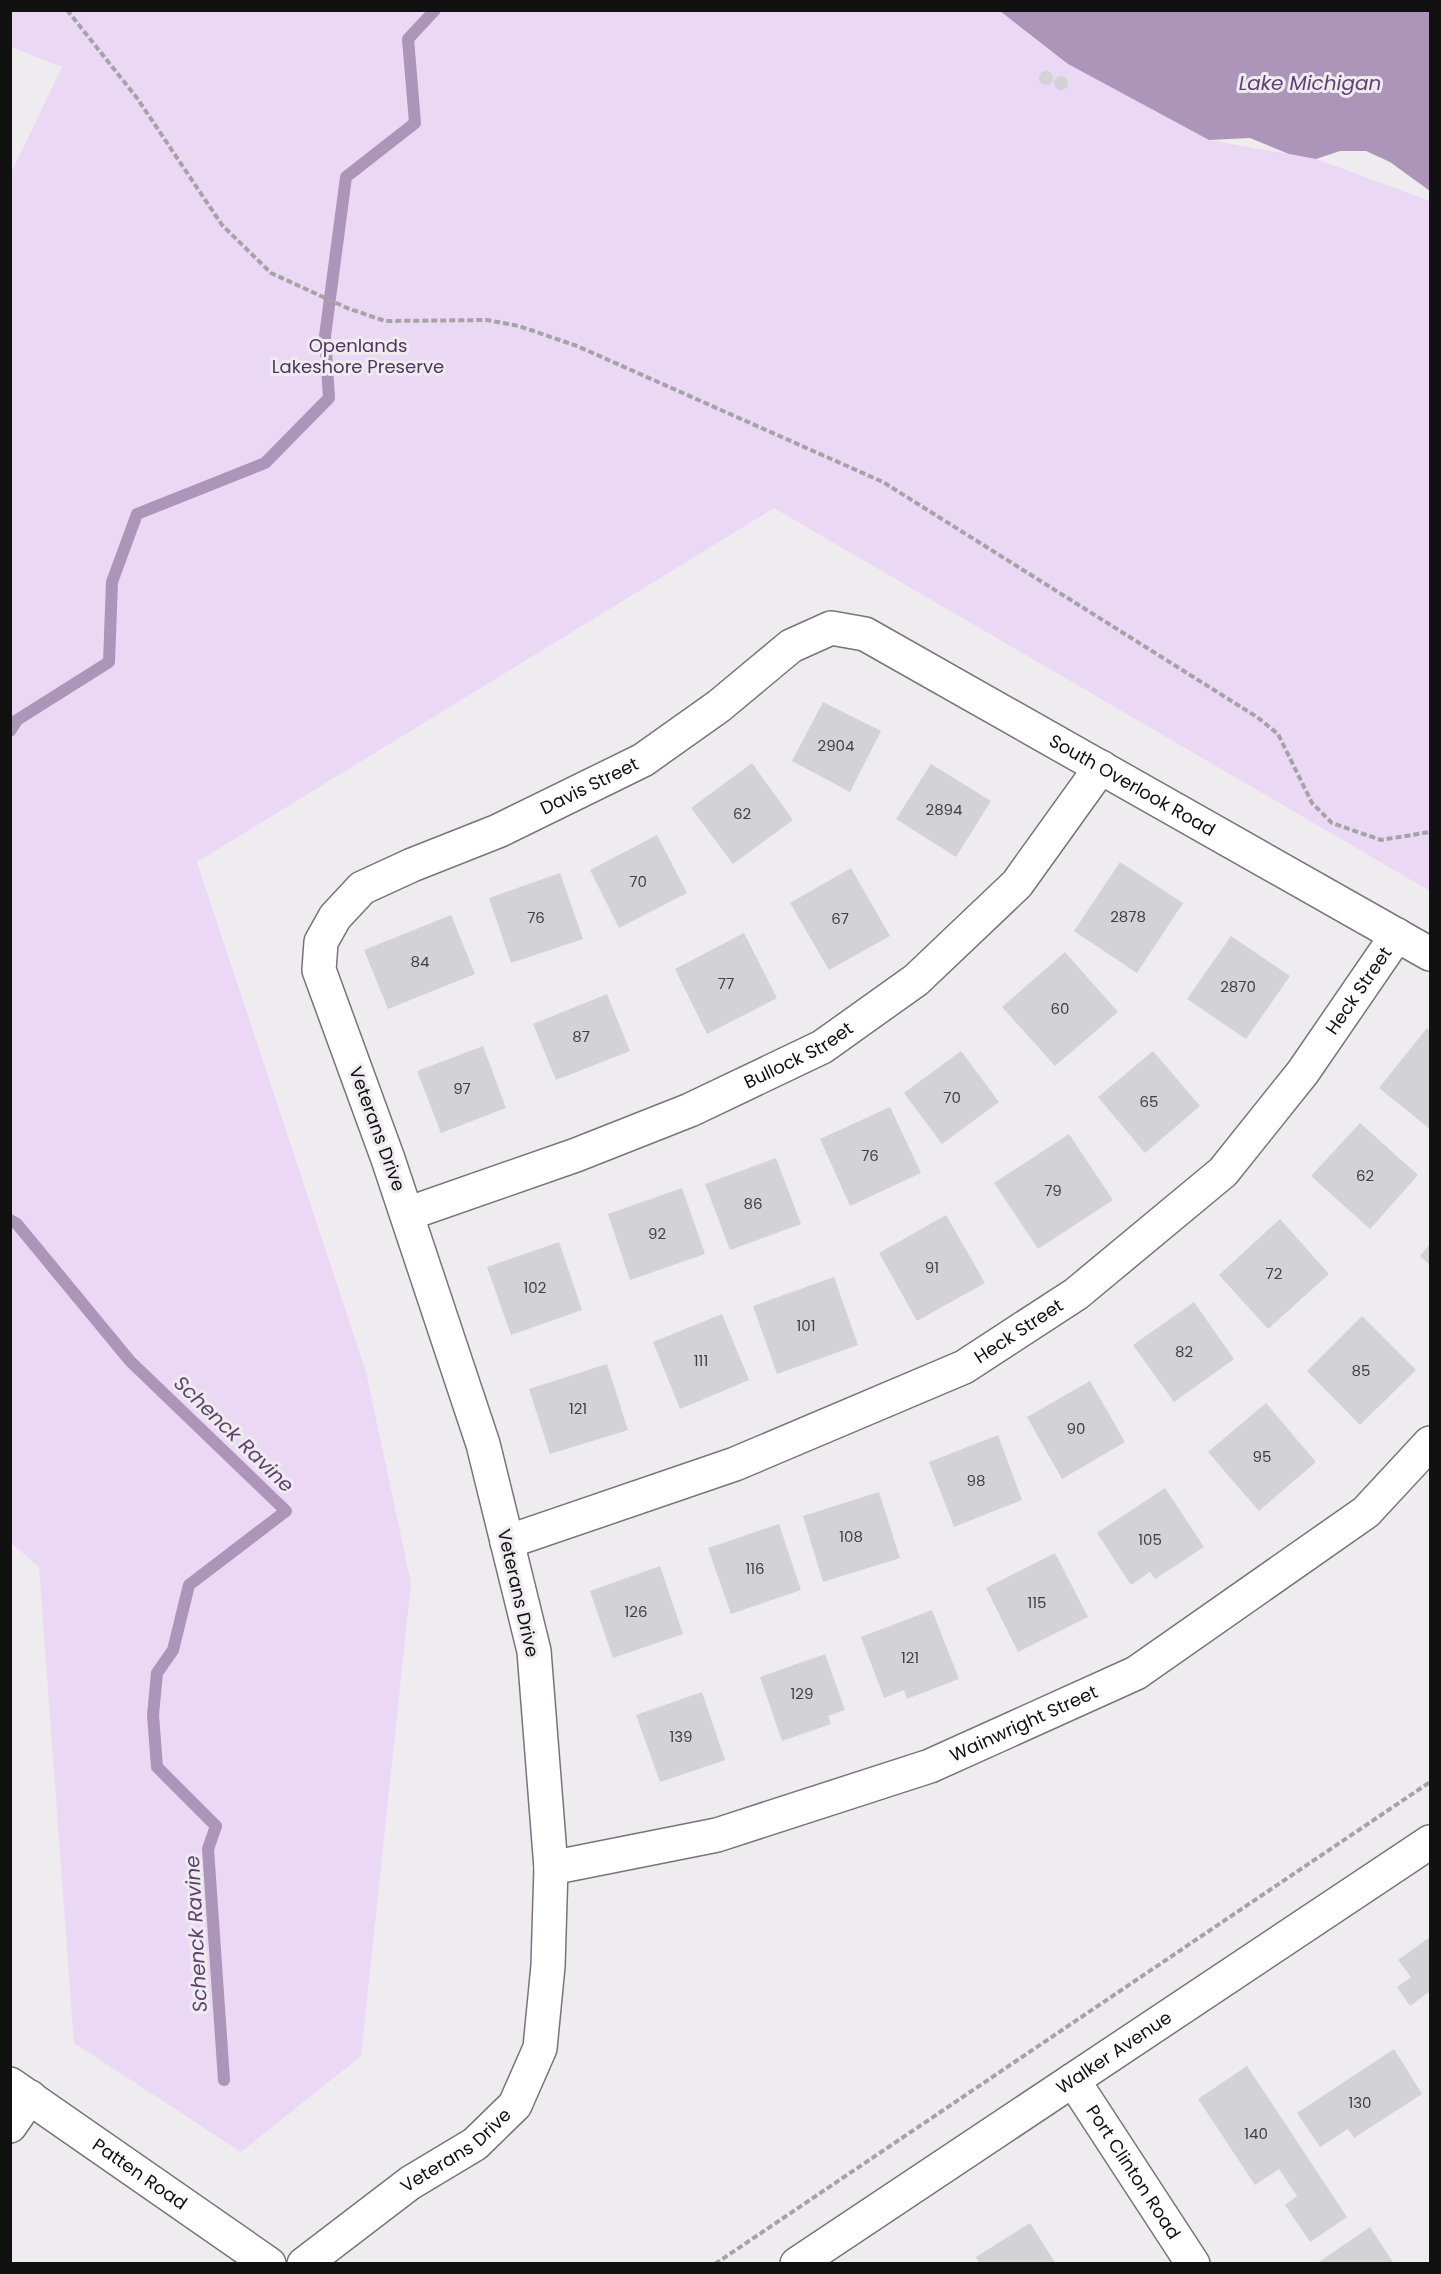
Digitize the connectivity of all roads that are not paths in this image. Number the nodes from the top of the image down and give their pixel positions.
1 (831, 628) joint
2 (1101, 767) junction
3 (335, 917) joint
4 (1397, 935) junction
5 (1431, 954) edge
6 (407, 1214) junction
7 (1431, 1443) edge
8 (507, 1542) junction
9 (1431, 1842) edge
10 (551, 1868) junction
11 (1073, 2080) junction
12 (20, 2091) edge
13 (10, 2126) edge
14 (269, 2264) edge
15 (304, 2264) edge
16 (797, 2264) edge
17 (1193, 2264) edge

1 - 2 street, South Overlook Road
1 - 3 street, Davis Street
2 - 4 street, South Overlook Road
2 - 6 street, Bullock Street
3 - 6 street, Veterans Drive
4 - 5 street, South Overlook Road
4 - 8 street, Heck Street
6 - 8 street, Veterans Drive
7 - 10 street, Wainwright Street
8 - 10 street, Veterans Drive
9 - 11 street, Walker Avenue
10 - 15 street, Veterans Drive
11 - 16 street, Walker Avenue
11 - 17 street, Port Clinton Road
12 - 13 street
12 - 14 street, Patten Road

